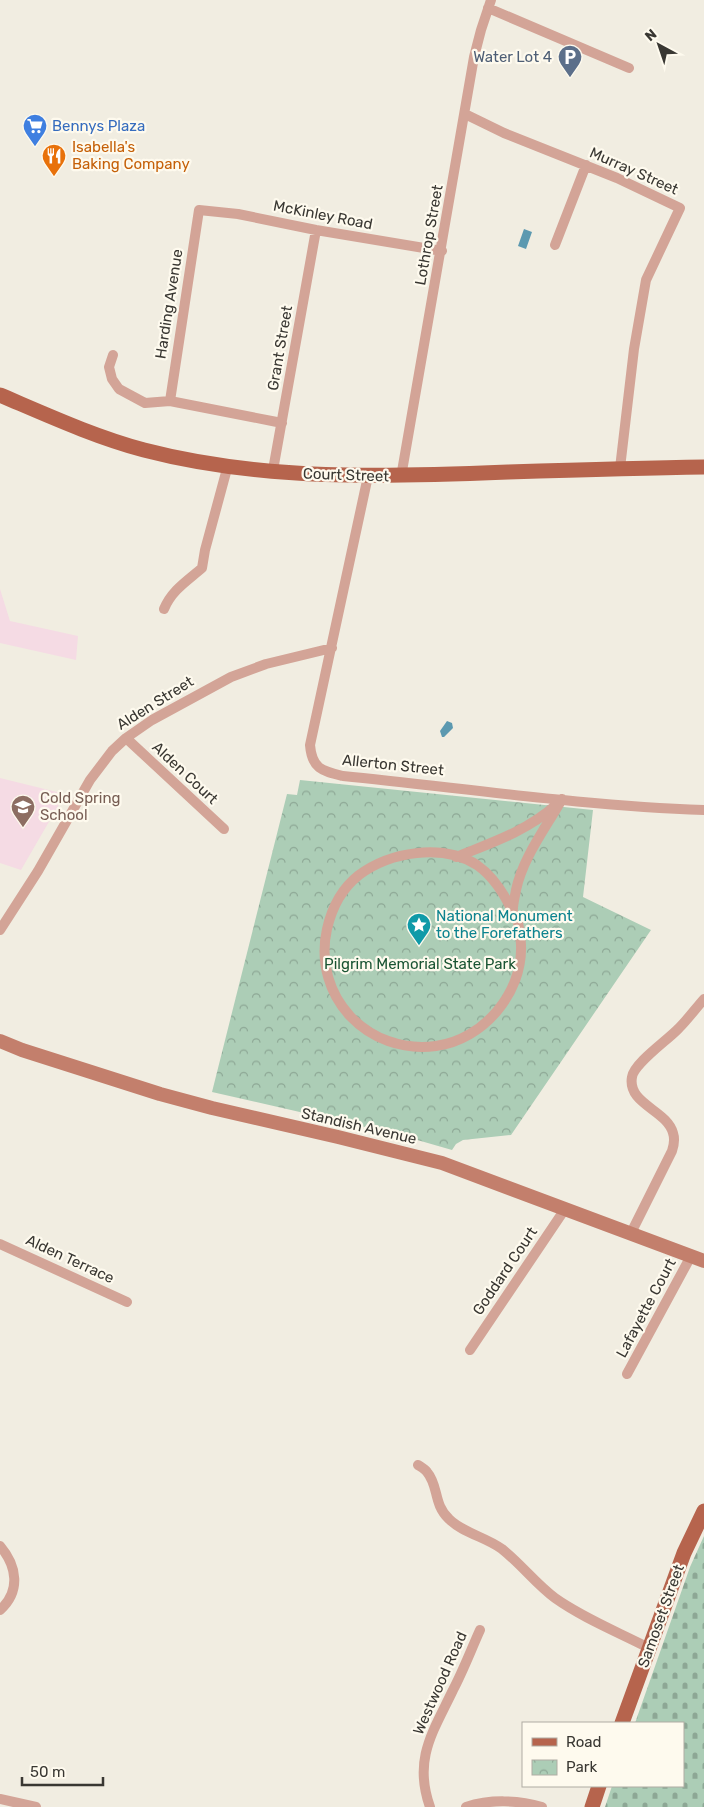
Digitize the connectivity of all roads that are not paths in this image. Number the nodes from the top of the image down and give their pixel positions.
1 (490, 4) edge
2 (629, 68) dead end
3 (465, 114) junction
4 (586, 166) junction
5 (198, 210) joint
6 (316, 230) junction
7 (555, 245) dead end
8 (442, 251) junction
9 (113, 355) dead end
10 (0, 394) edge
11 (170, 401) junction
12 (282, 423) junction
13 (228, 465) junction
14 (704, 467) edge
15 (620, 468) junction
16 (274, 470) junction
17 (368, 476) junction
18 (401, 477) junction
19 (164, 609) dead end
20 (332, 648) junction
21 (126, 738) junction
22 (562, 799) junction
23 (704, 810) edge
24 (224, 830) dead end
25 (456, 856) junction
26 (513, 912) junction
27 (0, 930) edge
28 (704, 999) edge
29 (0, 1041) edge
30 (565, 1209) junction
31 (630, 1233) junction
32 (0, 1244) edge
33 (691, 1256) junction
34 (704, 1261) edge
35 (127, 1302) dead end
36 (470, 1350) dead end
37 (627, 1374) dead end
38 (418, 1465) dead end
39 (704, 1511) edge
40 (0, 1546) edge
41 (0, 1610) edge
42 (480, 1630) dead end
43 (649, 1648) junction
44 (622, 1722) edge
45 (599, 1787) edge
46 (0, 1799) edge
47 (36, 1807) edge
48 (430, 1807) edge
49 (466, 1807) edge
50 (542, 1807) edge
51 (592, 1807) edge

1 - 2 street
1 - 3 street, Lothrop Street
3 - 4 street, Murray Street
3 - 8 street, Lothrop Street
4 - 7 street
4 - 15 street, Murray Street
5 - 6 street, McKinley Road
5 - 11 street, Harding Avenue
6 - 8 street, McKinley Road
6 - 12 street, Grant Street
8 - 18 street, Lothrop Street
9 - 11 street
10 - 13 main road, Court Street
11 - 12 street
12 - 16 street, Grant Street
13 - 16 main road, Court Street
13 - 19 street
14 - 15 main road, Court Street
15 - 18 main road, Court Street
16 - 17 main road, Court Street
17 - 18 main road, Court Street
17 - 20 street, Allerton Street
20 - 21 street, Alden Street
20 - 22 street, Allerton Street
21 - 24 street, Alden Court
21 - 27 street, Alden Street
22 - 23 street, Allerton Street
22 - 25 street
22 - 26 street
25 - 26 street
25 - 26 street
28 - 31 street
29 - 30 street, Standish Avenue
30 - 31 street, Standish Avenue
30 - 36 street, Goddard Court
31 - 33 street, Standish Avenue
32 - 35 street, Alden Terrace
33 - 34 street, Standish Avenue
33 - 37 street, Lafayette Court
38 - 43 street
39 - 43 main road, Samoset Street
40 - 41 street
42 - 48 street, Westwood Road
43 - 44 main road, Samoset Street
45 - 51 main road
46 - 47 street
49 - 50 street

